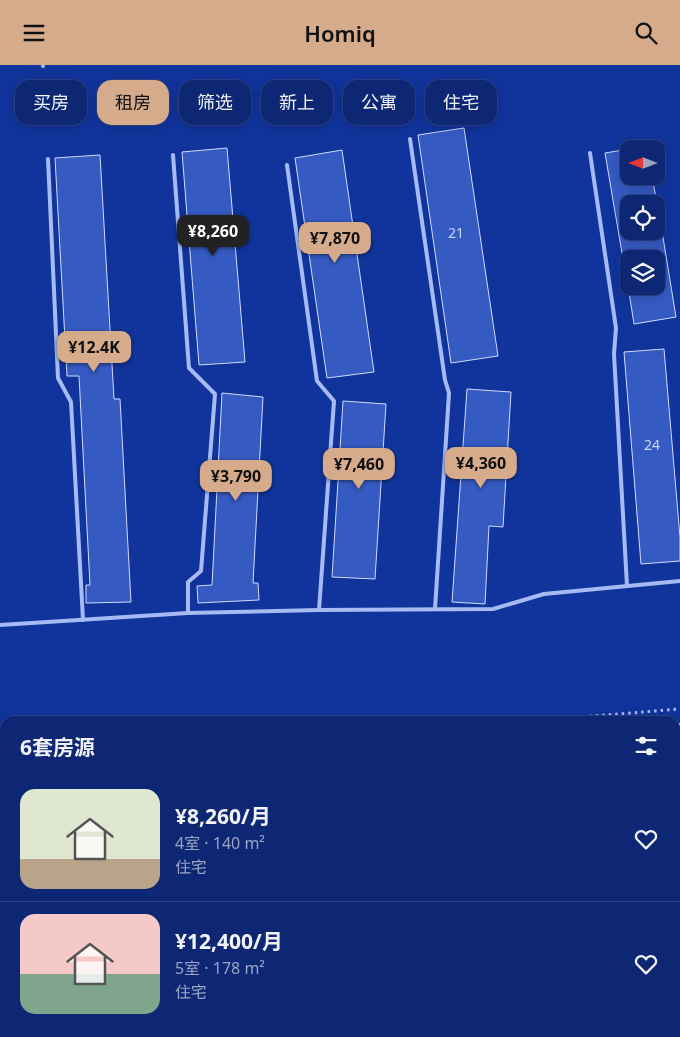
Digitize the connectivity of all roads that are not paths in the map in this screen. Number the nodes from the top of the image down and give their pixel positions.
1 (410, 139) dead end
2 (590, 153) dead end
3 (173, 155) dead end
4 (48, 159) dead end
5 (287, 165) dead end
6 (680, 581) edge
7 (627, 586) junction
8 (435, 609) junction
9 (320, 610) junction
10 (188, 613) junction
11 (83, 620) junction
12 (0, 625) edge

1 - 8 lane
2 - 7 lane
3 - 10 lane
4 - 11 lane
5 - 9 lane
6 - 7 lane
7 - 8 lane
8 - 9 lane
9 - 10 lane
10 - 11 lane
11 - 12 lane

